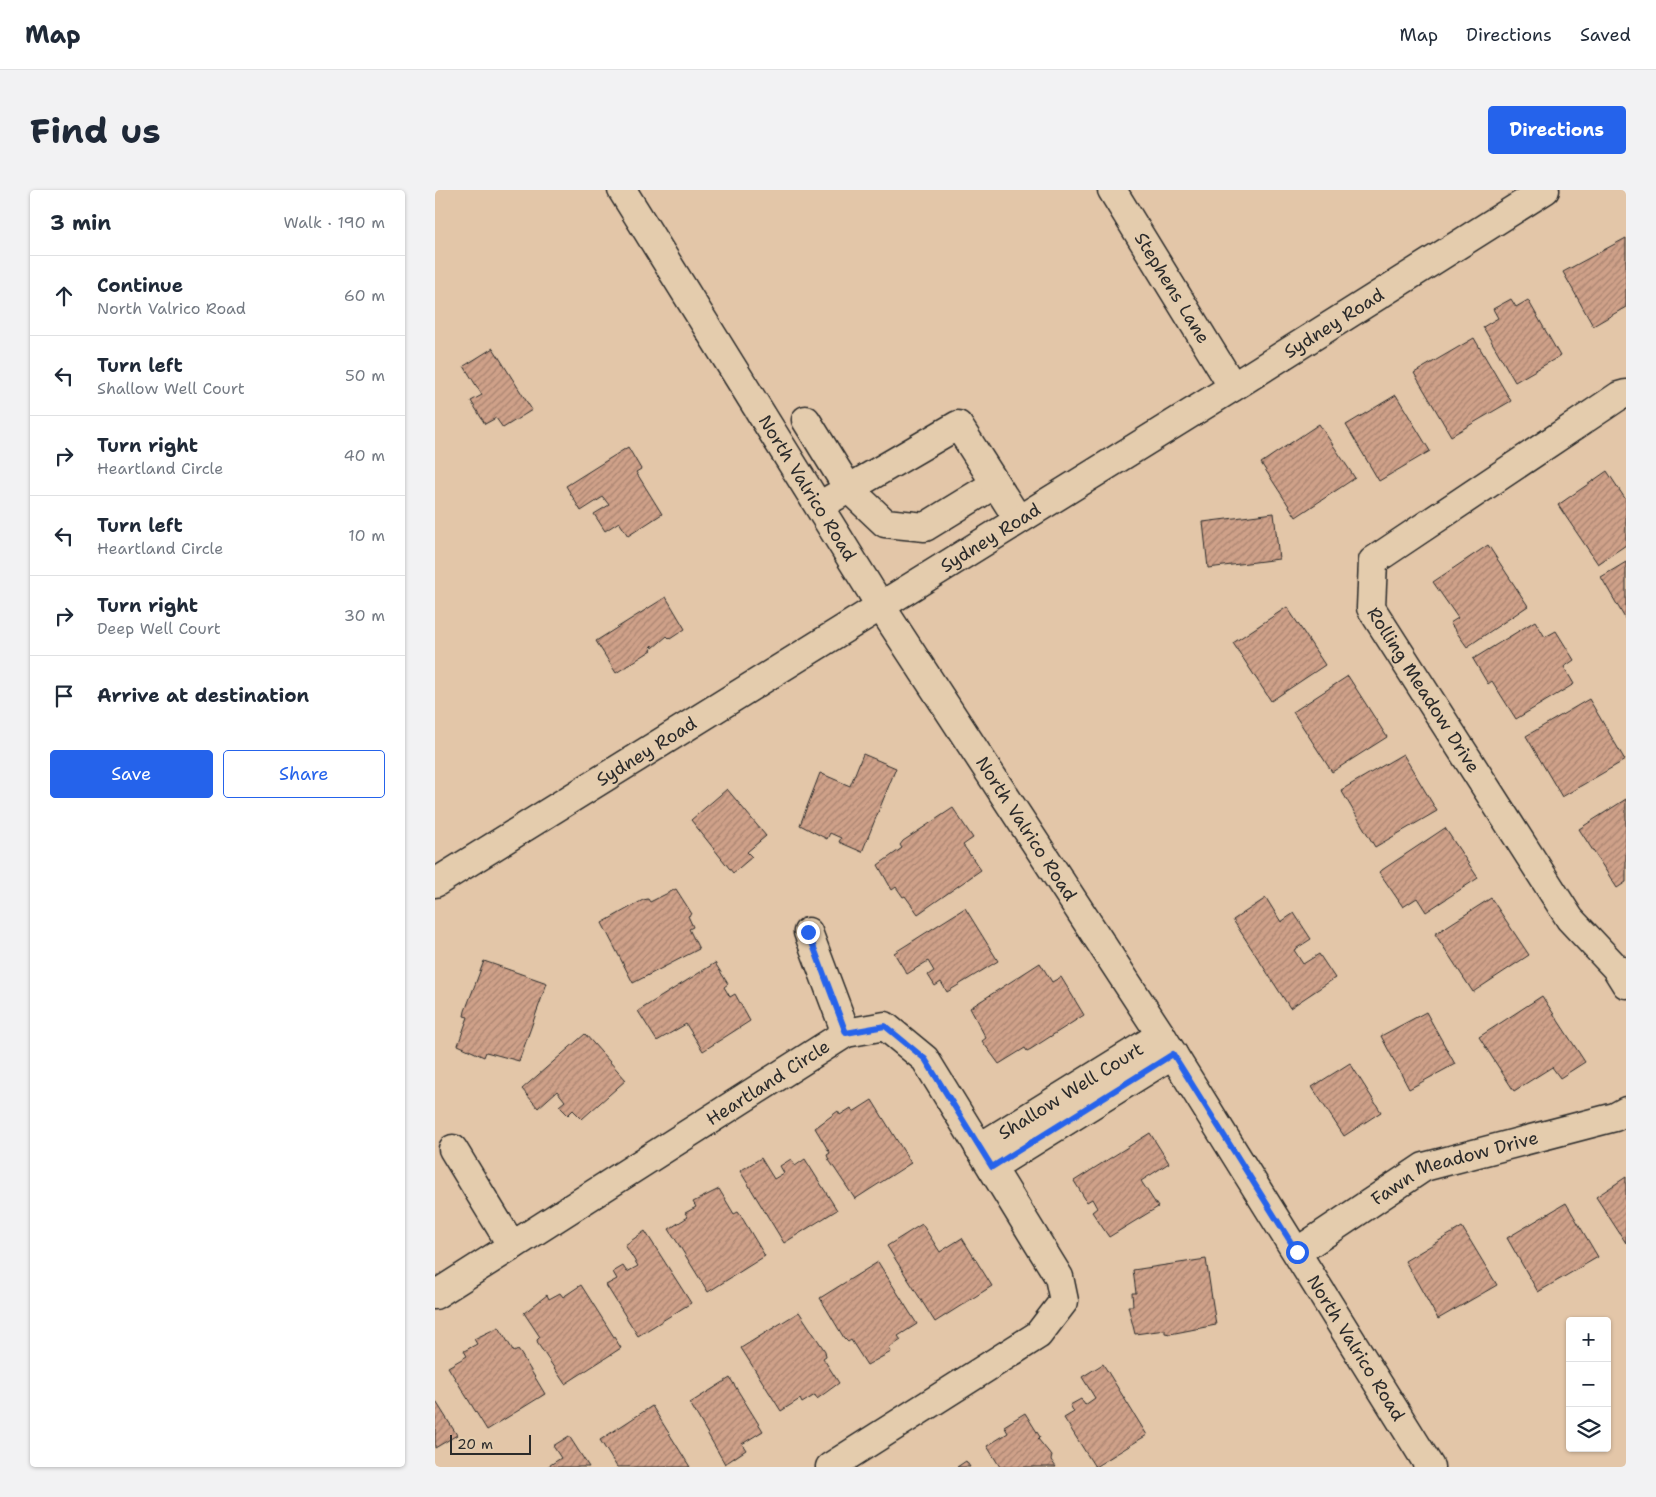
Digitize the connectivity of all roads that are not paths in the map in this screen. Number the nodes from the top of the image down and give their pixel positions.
1 (622, 190) edge
2 (1112, 190) edge
3 (1545, 190) edge
4 (1233, 387) junction
5 (1626, 394) edge
6 (806, 420) dead end
7 (995, 484) junction
8 (848, 488) junction
9 (819, 506) junction
10 (1018, 519) junction
11 (880, 605) junction
12 (435, 883) edge
13 (808, 932) dead end
14 (1626, 984) edge
15 (846, 1033) junction
16 (1167, 1045) junction
17 (1626, 1111) edge
18 (453, 1149) dead end
19 (985, 1158) junction
20 (512, 1246) junction
21 (1297, 1252) junction
22 (435, 1295) edge
23 (830, 1467) edge
24 (1430, 1467) edge

1 - 9 street, North Valrico Road
2 - 4 street, Stephens Lane
3 - 4 street, Sydney Road
4 - 10 street, Sydney Road
5 - 14 street, Rolling Meadow Drive
6 - 8 street
7 - 8 street
7 - 8 street
7 - 10 street
8 - 9 street
9 - 11 street, North Valrico Road
10 - 11 street, Sydney Road
11 - 12 street, Sydney Road
11 - 16 street, North Valrico Road
13 - 15 street
15 - 19 street, Heartland Circle
15 - 20 street, Heartland Circle
16 - 19 street, Shallow Well Court
16 - 21 street, North Valrico Road
17 - 21 street, Fawn Meadow Drive
18 - 20 street
19 - 23 street, Heartland Circle
20 - 22 street, Heartland Circle
21 - 24 street, North Valrico Road

